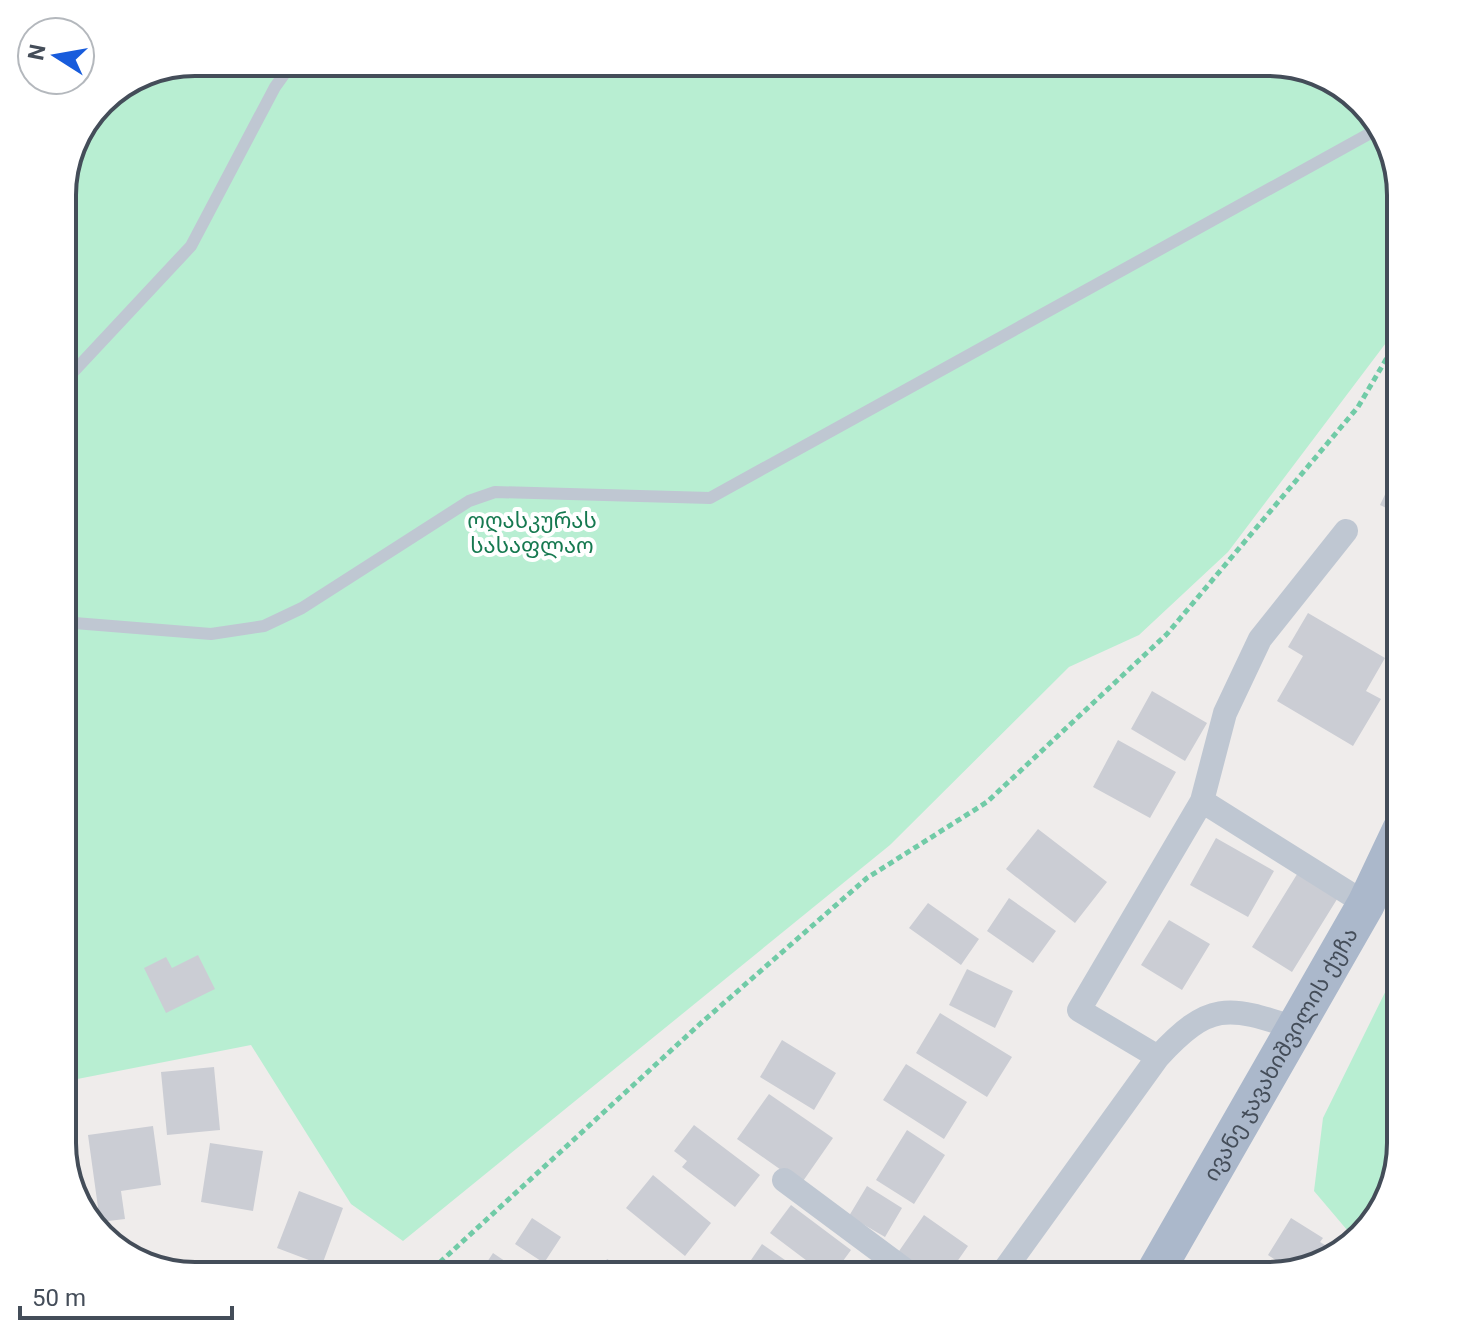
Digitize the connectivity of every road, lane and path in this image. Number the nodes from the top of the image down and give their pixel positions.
1 (283, 76) edge
2 (1370, 134) edge
3 (1387, 358) edge
4 (76, 369) edge
5 (1346, 531) dead end
6 (76, 623) edge
7 (1202, 801) junction
8 (1387, 860) edge
9 (1366, 904) junction
10 (1295, 1028) junction
11 (1158, 1057) junction
12 (784, 1180) dead end
13 (440, 1262) edge
14 (894, 1262) edge
15 (1010, 1262) edge
16 (1161, 1262) edge

1 - 4 lane
2 - 6 lane
3 - 13 path
5 - 7 street
7 - 9 street
7 - 11 street
8 - 9 main road, ივანე ჯავახიშვილის ქუჩა
9 - 10 main road, ივანე ჯავახიშვილის ქუჩა
10 - 11 street
10 - 16 main road, ივანე ჯავახიშვილის ქუჩა
11 - 15 street
12 - 14 street

